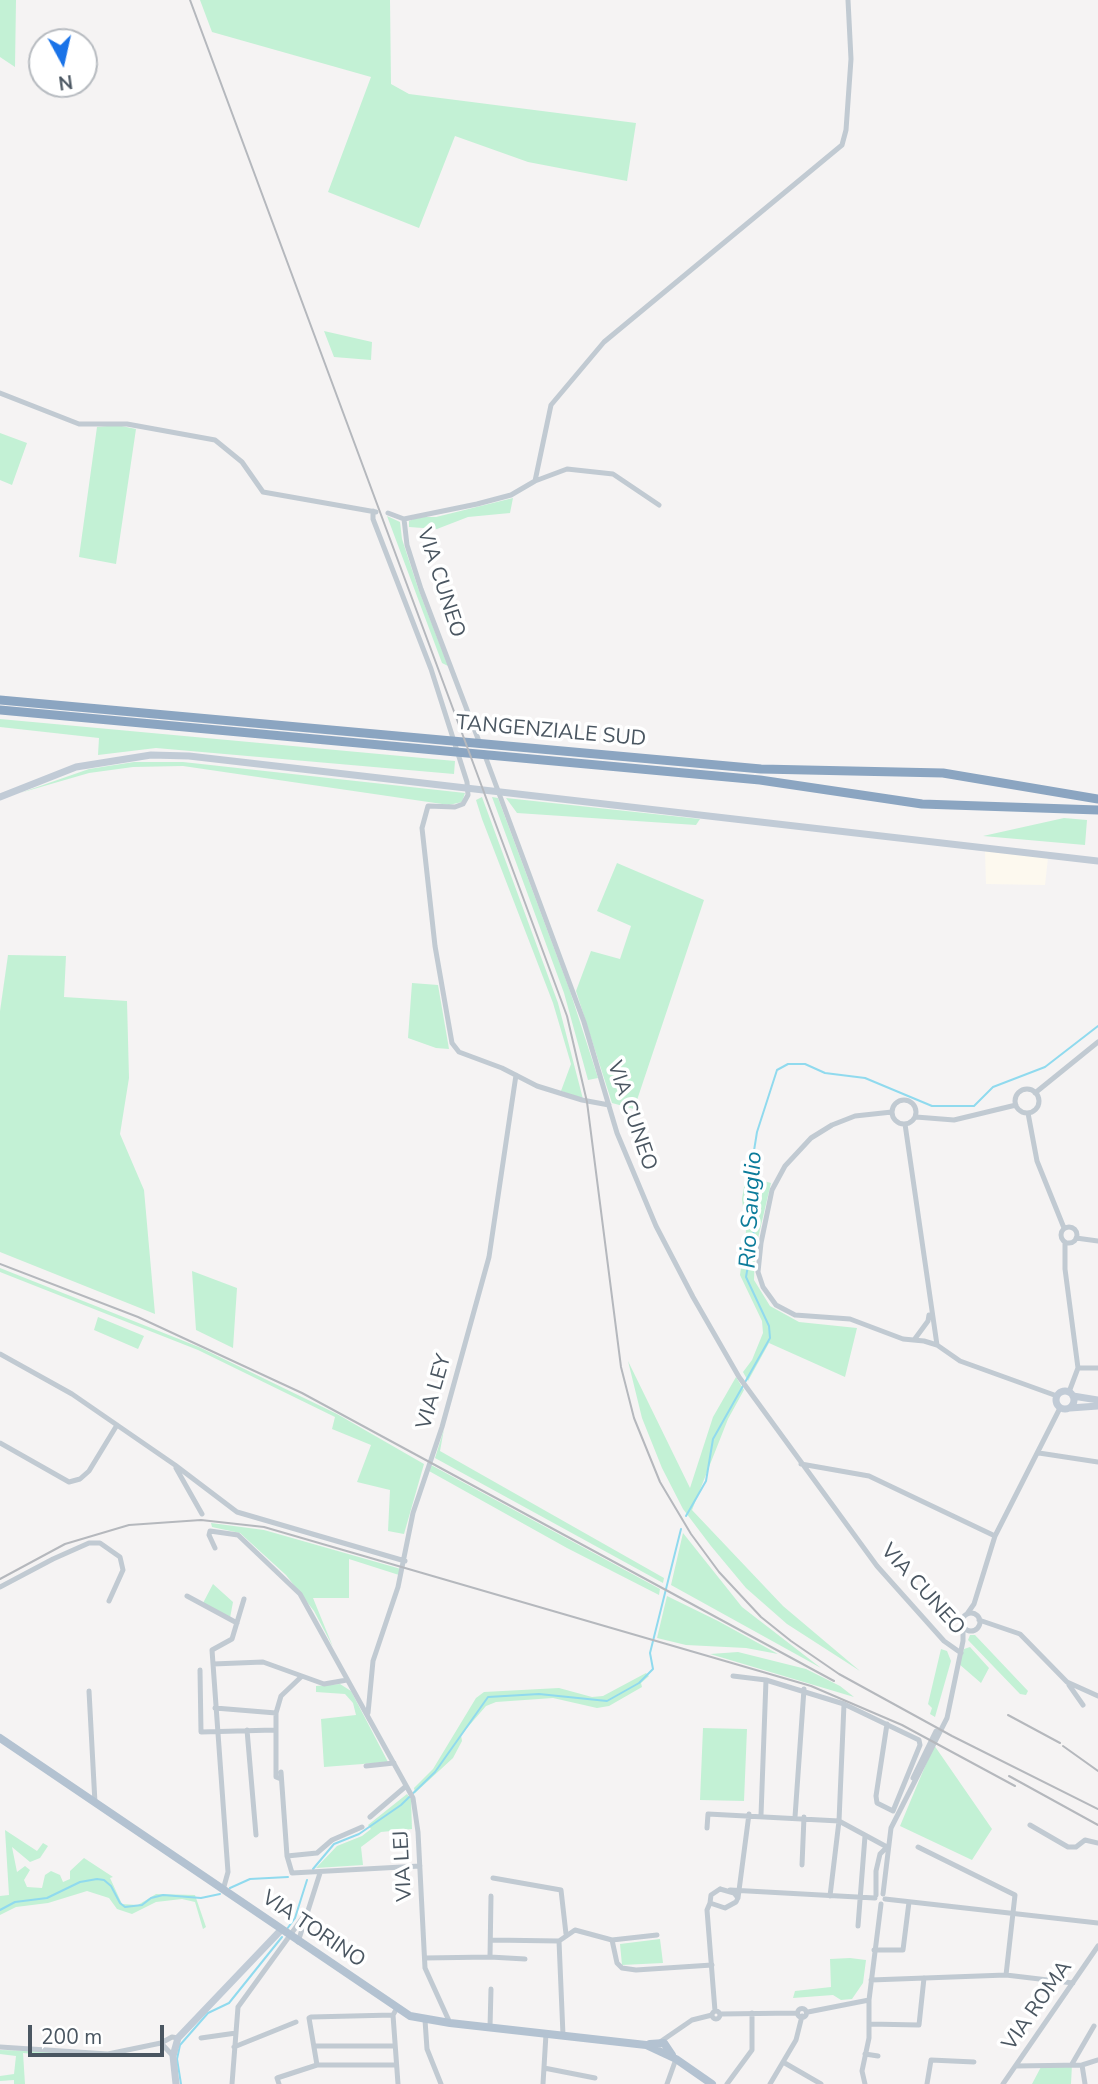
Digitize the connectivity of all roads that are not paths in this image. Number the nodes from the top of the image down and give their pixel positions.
1 (848, 0) edge
2 (0, 393) edge
3 (534, 481) junction
4 (659, 505) dead end
5 (388, 513) dead end
6 (404, 519) junction
7 (0, 699) edge
8 (0, 710) edge
9 (0, 797) edge
10 (1098, 799) edge
11 (1098, 810) edge
12 (1098, 861) edge
13 (1098, 1042) edge
14 (516, 1075) junction
15 (1035, 1093) junction
16 (609, 1105) junction
17 (1016, 1105) junction
18 (892, 1112) junction
19 (1028, 1113) junction
20 (916, 1117) junction
21 (905, 1124) junction
22 (1064, 1228) junction
23 (1076, 1238) junction
24 (1098, 1241) edge
25 (1065, 1242) junction
26 (930, 1308) junction
27 (914, 1340) junction
28 (937, 1345) junction
29 (0, 1354) edge
30 (1078, 1368) junction
31 (1098, 1368) edge
32 (1071, 1394) junction
33 (1057, 1396) junction
34 (1098, 1400) edge
35 (1098, 1406) edge
36 (1065, 1408) junction
37 (117, 1425) junction
38 (0, 1443) edge
39 (1039, 1453) junction
40 (1098, 1462) edge
41 (801, 1464) junction
42 (175, 1465) junction
43 (202, 1514) dead end
44 (995, 1536) junction
45 (215, 1548) dead end
46 (405, 1561) junction
47 (0, 1587) edge
48 (187, 1596) dead end
49 (244, 1599) dead end
50 (109, 1601) dead end
51 (974, 1604) junction
52 (967, 1614) junction
53 (977, 1617) junction
54 (237, 1623) junction
55 (991, 1626) junction
56 (963, 1627) junction
57 (973, 1630) junction
58 (964, 1641) junction
59 (961, 1653) junction
60 (213, 1664) junction
61 (200, 1670) dead end
62 (733, 1676) dead end
63 (302, 1677) junction
64 (347, 1680) junction
65 (766, 1680) junction
66 (1067, 1682) junction
67 (804, 1689) junction
68 (89, 1691) dead end
69 (1098, 1696) edge
70 (844, 1704) junction
71 (1083, 1705) dead end
72 (215, 1708) junction
73 (276, 1713) junction
74 (368, 1713) junction
75 (887, 1724) junction
76 (247, 1730) junction
77 (274, 1730) junction
78 (216, 1731) junction
79 (0, 1738) edge
80 (394, 1763) junction
81 (366, 1766) dead end
82 (409, 1792) junction
83 (95, 1803) junction
84 (895, 1812) junction
85 (749, 1814) junction
86 (761, 1815) junction
87 (370, 1817) dead end
88 (794, 1817) junction
89 (804, 1818) junction
90 (839, 1821) junction
91 (1030, 1825) dead end
92 (362, 1827) dead end
93 (706, 1828) dead end
94 (256, 1835) dead end
95 (865, 1836) junction
96 (1098, 1843) edge
97 (887, 1847) junction
98 (918, 1847) dead end
99 (287, 1856) junction
100 (802, 1865) dead end
101 (421, 1867) junction
102 (320, 1873) junction
103 (493, 1878) dead end
104 (223, 1890) junction
105 (730, 1890) junction
106 (741, 1891) junction
107 (491, 1896) dead end
108 (830, 1896) junction
109 (860, 1897) junction
110 (738, 1898) junction
111 (880, 1898) junction
112 (909, 1902) junction
113 (710, 1903) junction
114 (1013, 1914) junction
115 (304, 1916) junction
116 (1098, 1923) edge
117 (858, 1926) dead end
118 (285, 1933) junction
119 (566, 1934) junction
120 (657, 1935) dead end
121 (491, 1940) junction
122 (612, 1940) junction
123 (559, 1941) junction
124 (298, 1942) junction
125 (1098, 1946) edge
126 (874, 1950) junction
127 (490, 1956) junction
128 (425, 1958) junction
129 (525, 1959) dead end
130 (712, 1965) junction
131 (1006, 1975) junction
132 (924, 1978) junction
133 (871, 1980) junction
134 (1073, 1983) junction
135 (491, 1989) dead end
136 (869, 2000) junction
137 (395, 2012) junction
138 (716, 2013) junction
139 (752, 2013) junction
140 (799, 2015) junction
141 (425, 2020) junction
142 (296, 2022) dead end
143 (450, 2023) junction
144 (869, 2024) junction
145 (1094, 2026) dead end
146 (490, 2027) junction
147 (236, 2033) junction
148 (546, 2034) junction
149 (563, 2035) junction
150 (178, 2038) junction
151 (201, 2038) dead end
152 (161, 2043) junction
153 (314, 2046) junction
154 (394, 2046) junction
155 (0, 2047) edge
156 (234, 2047) junction
157 (661, 2047) junction
158 (864, 2054) junction
159 (173, 2056) junction
160 (878, 2056) dead end
161 (676, 2059) junction
162 (1098, 2060) edge
163 (783, 2062) junction
164 (974, 2062) dead end
165 (1072, 2064) junction
166 (317, 2065) junction
167 (396, 2065) junction
168 (1083, 2065) junction
169 (1016, 2066) junction
170 (544, 2068) junction
171 (593, 2080) edge
172 (176, 2084) edge
173 (232, 2084) edge
174 (279, 2084) edge
175 (398, 2084) edge
176 (441, 2084) edge
177 (543, 2084) edge
178 (667, 2084) edge
179 (712, 2084) edge
180 (727, 2084) edge
181 (770, 2084) edge
182 (821, 2084) edge
183 (865, 2084) edge
184 (927, 2084) edge
185 (1003, 2084) edge
186 (1085, 2084) edge

1 - 3 street
2 - 14 street
3 - 4 street
3 - 6 street
5 - 6 street
6 - 16 street, VIA CUNEO
7 - 10 highway, TANGENZIALE SUD
8 - 11 highway, TANGENZIALE SUD
9 - 12 street
13 - 15 street
14 - 16 street
14 - 46 street, VIA LEY
15 - 17 street
15 - 19 street
16 - 41 street, VIA CUNEO
17 - 19 street
17 - 20 street
18 - 20 street
18 - 21 street
18 - 27 street
19 - 22 street
20 - 21 street
21 - 26 street
22 - 23 street
22 - 25 street
23 - 24 street
23 - 25 street
25 - 30 street
26 - 27 street
26 - 28 street
27 - 28 street
28 - 33 street
29 - 37 street
30 - 31 street
30 - 32 street
32 - 33 street
32 - 34 street
32 - 36 street
33 - 36 street
35 - 36 street
36 - 39 street
37 - 38 street
37 - 42 street
39 - 40 street
39 - 44 street
41 - 44 street
41 - 59 street, VIA CUNEO
42 - 43 street
42 - 46 street
44 - 51 street
45 - 64 street, VIA LEJ
46 - 74 street, VIA LEY
47 - 50 street
48 - 54 street
49 - 54 street
51 - 52 street
51 - 53 street
52 - 53 street
52 - 56 street
53 - 55 street
53 - 57 street
54 - 60 street
55 - 57 street
55 - 66 street
56 - 57 street
56 - 58 street
57 - 58 street
58 - 59 street
59 - 84 street
60 - 63 street
60 - 72 street
61 - 78 street
62 - 65 street
63 - 64 street
63 - 73 street
64 - 74 street, VIA LEJ
65 - 67 street
65 - 86 street
66 - 69 street
66 - 71 street
67 - 70 street
67 - 88 street
68 - 83 street
70 - 75 street
70 - 90 street
72 - 73 street
72 - 78 street
73 - 77 street
74 - 80 street, VIA LEJ
75 - 84 street
75 - 84 street
76 - 77 street
76 - 78 street
76 - 94 street
77 - 99 street
78 - 104 street
79 - 83 main road, VIA TORINO
80 - 81 street
80 - 82 street, VIA LEJ
82 - 87 street
82 - 101 street, VIA LEJ
83 - 104 main road, VIA TORINO
84 - 97 street
85 - 86 street
85 - 93 street
85 - 106 street
86 - 88 street
88 - 89 street
89 - 90 street
89 - 100 street
90 - 95 street
90 - 108 street
91 - 96 street
92 - 99 street
95 - 97 street
95 - 109 street
97 - 111 street
98 - 114 street
99 - 102 street
101 - 102 street
101 - 128 street, VIA LEJ
102 - 115 street
103 - 119 street
104 - 118 main road, VIA TORINO
105 - 106 street
105 - 110 street
105 - 113 street
106 - 108 street
106 - 110 street
107 - 121 street
108 - 109 street
109 - 111 street
109 - 117 street
110 - 113 street
111 - 112 street
111 - 126 street
112 - 114 street
112 - 126 street
113 - 130 street
114 - 116 street
114 - 131 street
115 - 118 street
115 - 124 street
118 - 124 main road, VIA TORINO
118 - 147 street
118 - 150 street
119 - 122 street
119 - 123 street
120 - 122 street
121 - 123 street
121 - 127 street
122 - 130 street
123 - 149 street
124 - 137 main road, VIA TORINO
125 - 134 street, VIA ROMA
126 - 133 street
127 - 128 street
127 - 129 street
128 - 143 street, VIA LEJ
130 - 138 street
131 - 132 street
131 - 134 street
132 - 133 street
132 - 144 street
133 - 136 street
134 - 169 street, VIA ROMA
135 - 146 street
136 - 140 street
136 - 144 street
137 - 141 main road, VIA TORINO
137 - 153 street
137 - 154 street
138 - 139 street
138 - 157 street
139 - 140 street
139 - 180 street
140 - 163 street
141 - 143 main road, VIA TORINO
141 - 176 street
142 - 156 street
143 - 146 main road, VIA TORINO
144 - 158 street
145 - 165 street
146 - 148 main road, VIA TORINO
147 - 151 street
147 - 156 street
148 - 149 main road, VIA TORINO
148 - 170 street
149 - 157 main road, VIA TORINO
150 - 152 street
150 - 159 street
152 - 155 street
152 - 159 street
153 - 154 street
153 - 166 street
154 - 167 street
156 - 173 street
157 - 161 main road, VIA TORINO
158 - 160 street
158 - 183 street
159 - 172 street
161 - 178 street
161 - 179 main road, VIA TORINO
162 - 168 street
163 - 181 street
163 - 182 street
164 - 184 street
165 - 168 street
165 - 169 street
166 - 167 street
166 - 174 street
167 - 175 street
168 - 186 street
169 - 185 street, VIA ROMA
170 - 171 street
170 - 177 street

